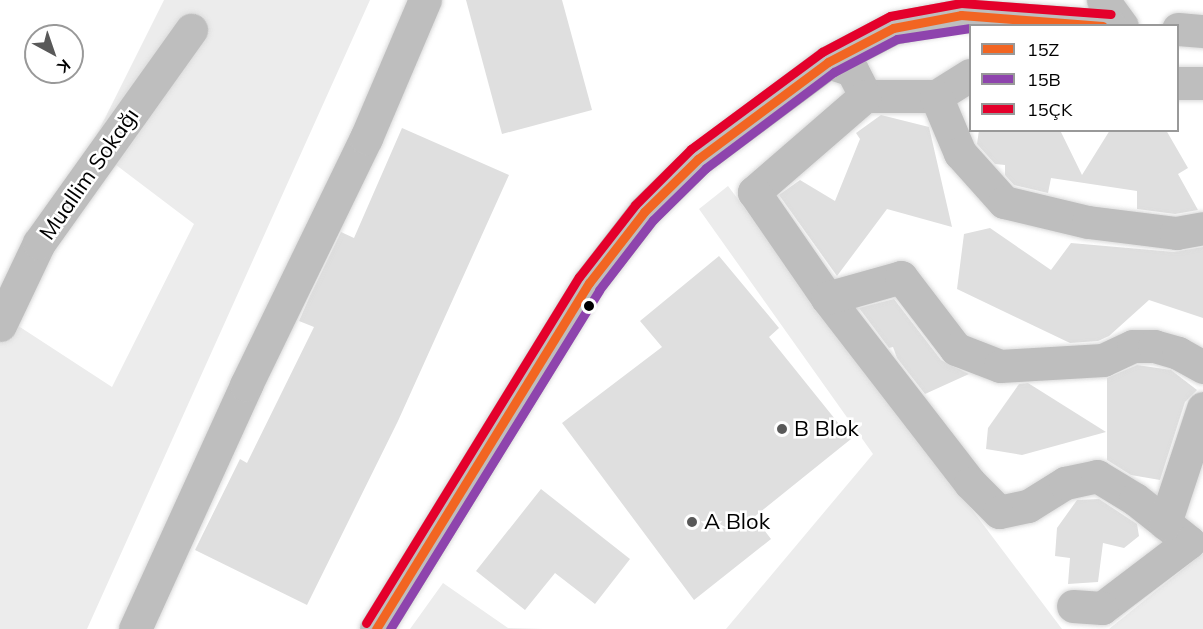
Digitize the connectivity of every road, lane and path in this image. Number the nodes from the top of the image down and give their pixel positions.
1 (425, 0) edge
2 (1103, 0) edge
3 (1083, 24) edge
4 (1121, 24) edge
5 (1179, 29) edge
6 (191, 30) dead end
7 (1203, 30) edge
8 (828, 62) junction
9 (969, 76) edge
10 (1179, 82) edge
11 (1203, 83) edge
12 (866, 96) junction
13 (936, 96) junction
14 (1203, 228) edge
15 (827, 298) junction
16 (0, 325) edge
17 (1203, 367) edge
18 (1203, 408) edge
19 (1186, 535) edge
20 (1073, 606) dead end
21 (135, 629) edge
22 (376, 629) edge

1 - 21 street
2 - 4 street
3 - 8 street
5 - 7 street
6 - 16 street, Muallim Sokağı
8 - 12 street
8 - 22 street
9 - 13 street
10 - 11 street
12 - 13 street
12 - 15 street
13 - 14 street
15 - 17 street
15 - 19 street
18 - 19 street
19 - 20 street

